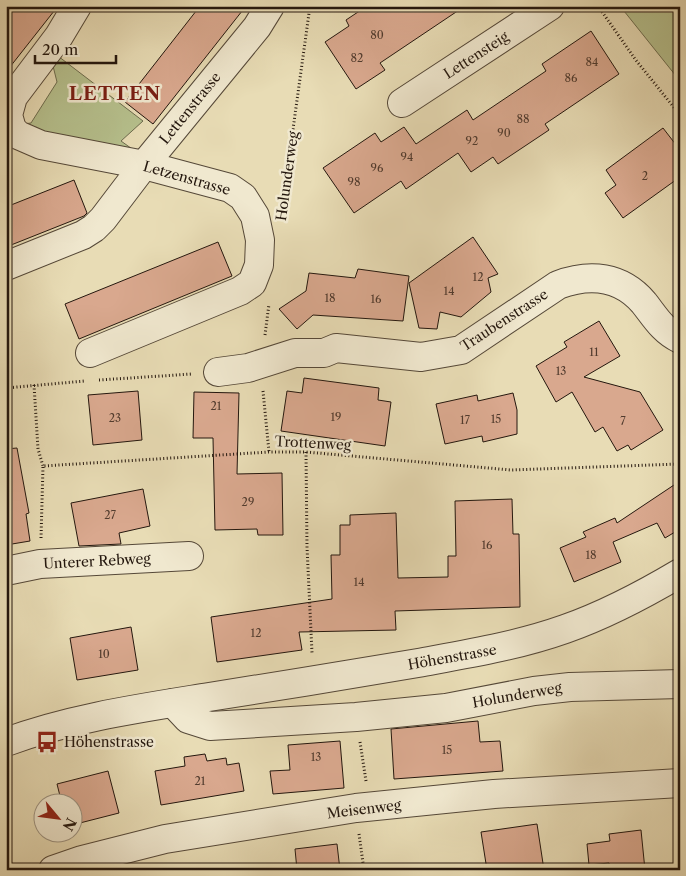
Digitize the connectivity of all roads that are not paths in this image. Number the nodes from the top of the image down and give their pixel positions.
1 (78, 6) edge
2 (270, 6) edge
3 (550, 6) edge
4 (402, 103) dead end
5 (144, 165) junction
6 (6, 266) edge
7 (680, 339) edge
8 (90, 353) dead end
9 (218, 372) road end
10 (189, 556) dead end
11 (6, 571) edge
12 (680, 572) edge
13 (680, 684) edge
14 (173, 702) junction
15 (6, 742) edge
16 (680, 783) edge
17 (53, 870) edge

1 - 5 street, Letzenstrasse
2 - 5 street, Lettenstrasse
3 - 4 street, Lettensteig
5 - 6 street, Lettenstrasse
5 - 8 street, Letzenstrasse
7 - 9 street, Traubenstrasse
10 - 11 street, Unterer Rebweg
12 - 14 street, Höhenstrasse
13 - 14 street, Holunderweg
14 - 15 street, Höhenstrasse
16 - 17 street, Meisenweg

